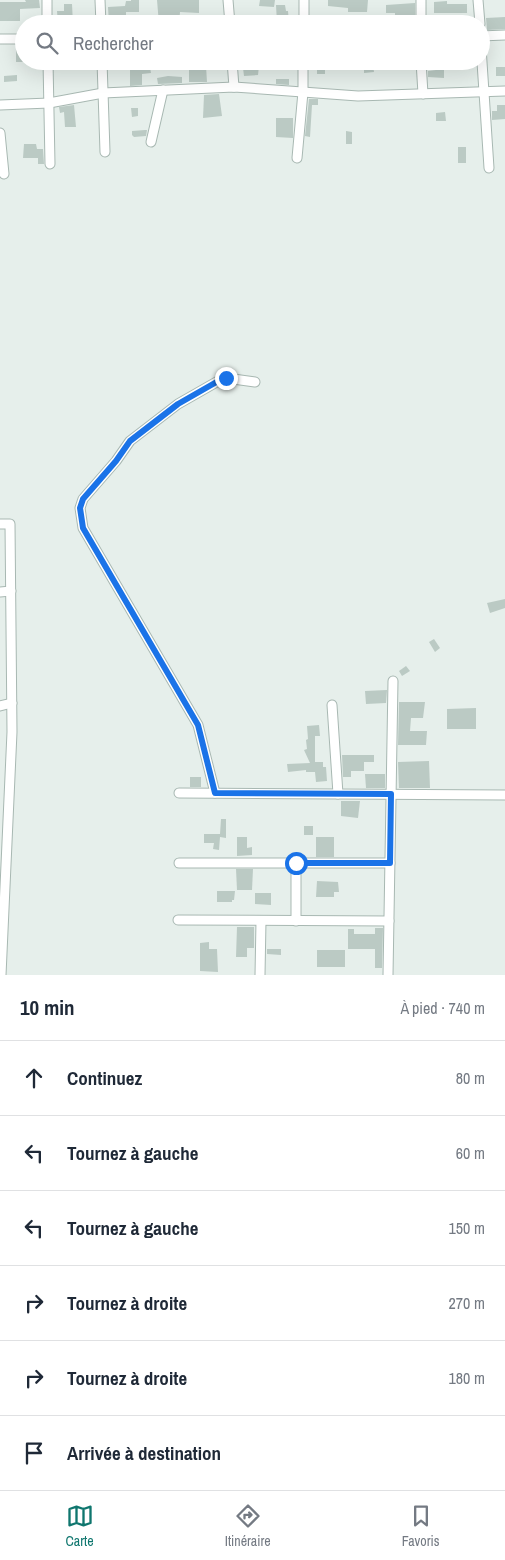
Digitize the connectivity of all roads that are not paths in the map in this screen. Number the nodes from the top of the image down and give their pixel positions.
1 (47, 0) edge
2 (100, 0) edge
3 (228, 0) edge
4 (304, 0) edge
5 (421, 0) edge
6 (478, 0) edge
7 (47, 15) edge
8 (101, 15) edge
9 (229, 15) edge
10 (304, 15) edge
11 (421, 15) edge
12 (479, 15) edge
13 (490, 36) edge
14 (505, 36) edge
15 (0, 39) edge
16 (15, 39) edge
17 (48, 70) edge
18 (102, 70) edge
19 (233, 70) edge
20 (303, 70) edge
21 (422, 70) edge
22 (482, 70) edge
23 (234, 87) junction
24 (163, 90) junction
25 (302, 92) junction
26 (484, 92) junction
27 (505, 92) edge
28 (103, 93) junction
29 (423, 94) junction
30 (49, 103) junction
31 (0, 105) edge
32 (0, 133) edge
33 (151, 142) dead end
34 (104, 152) dead end
35 (297, 158) dead end
36 (50, 164) dead end
37 (489, 168) dead end
38 (4, 174) dead end
39 (255, 382) dead end
40 (0, 524) edge
41 (11, 591) junction
42 (0, 592) edge
43 (392, 681) dead end
44 (12, 703) junction
45 (332, 705) dead end
46 (0, 706) edge
47 (179, 793) dead end
48 (215, 793) junction
49 (338, 794) junction
50 (391, 794) junction
51 (505, 795) edge
52 (4, 809) edge
53 (179, 863) dead end
54 (296, 863) junction
55 (390, 863) junction
56 (178, 920) dead end
57 (261, 920) junction
58 (296, 921) junction
59 (389, 921) junction
60 (2, 931) edge
61 (1, 975) edge
62 (260, 975) edge
63 (388, 975) edge

1 - 7 street
2 - 8 street
3 - 9 street
4 - 10 street
5 - 11 street
6 - 12 street
13 - 14 street
15 - 16 street
17 - 30 street
18 - 28 street
19 - 23 street
20 - 25 street
21 - 29 street
22 - 26 street
23 - 24 street
23 - 25 street
24 - 28 street
24 - 33 street
25 - 29 street
25 - 35 street
26 - 27 street
26 - 29 street
26 - 37 street
28 - 30 street
28 - 34 street
30 - 31 street
30 - 36 street
32 - 38 street
39 - 48 street
40 - 41 street
41 - 42 street
41 - 44 street
43 - 50 street
44 - 46 street
44 - 52 street
45 - 49 street
47 - 48 street
48 - 49 street
49 - 50 street
50 - 51 street
50 - 55 street
52 - 60 street
53 - 54 street
54 - 55 street
54 - 58 street
55 - 59 street
56 - 57 street
57 - 58 street
57 - 62 street
58 - 59 street
59 - 63 street
60 - 61 street

